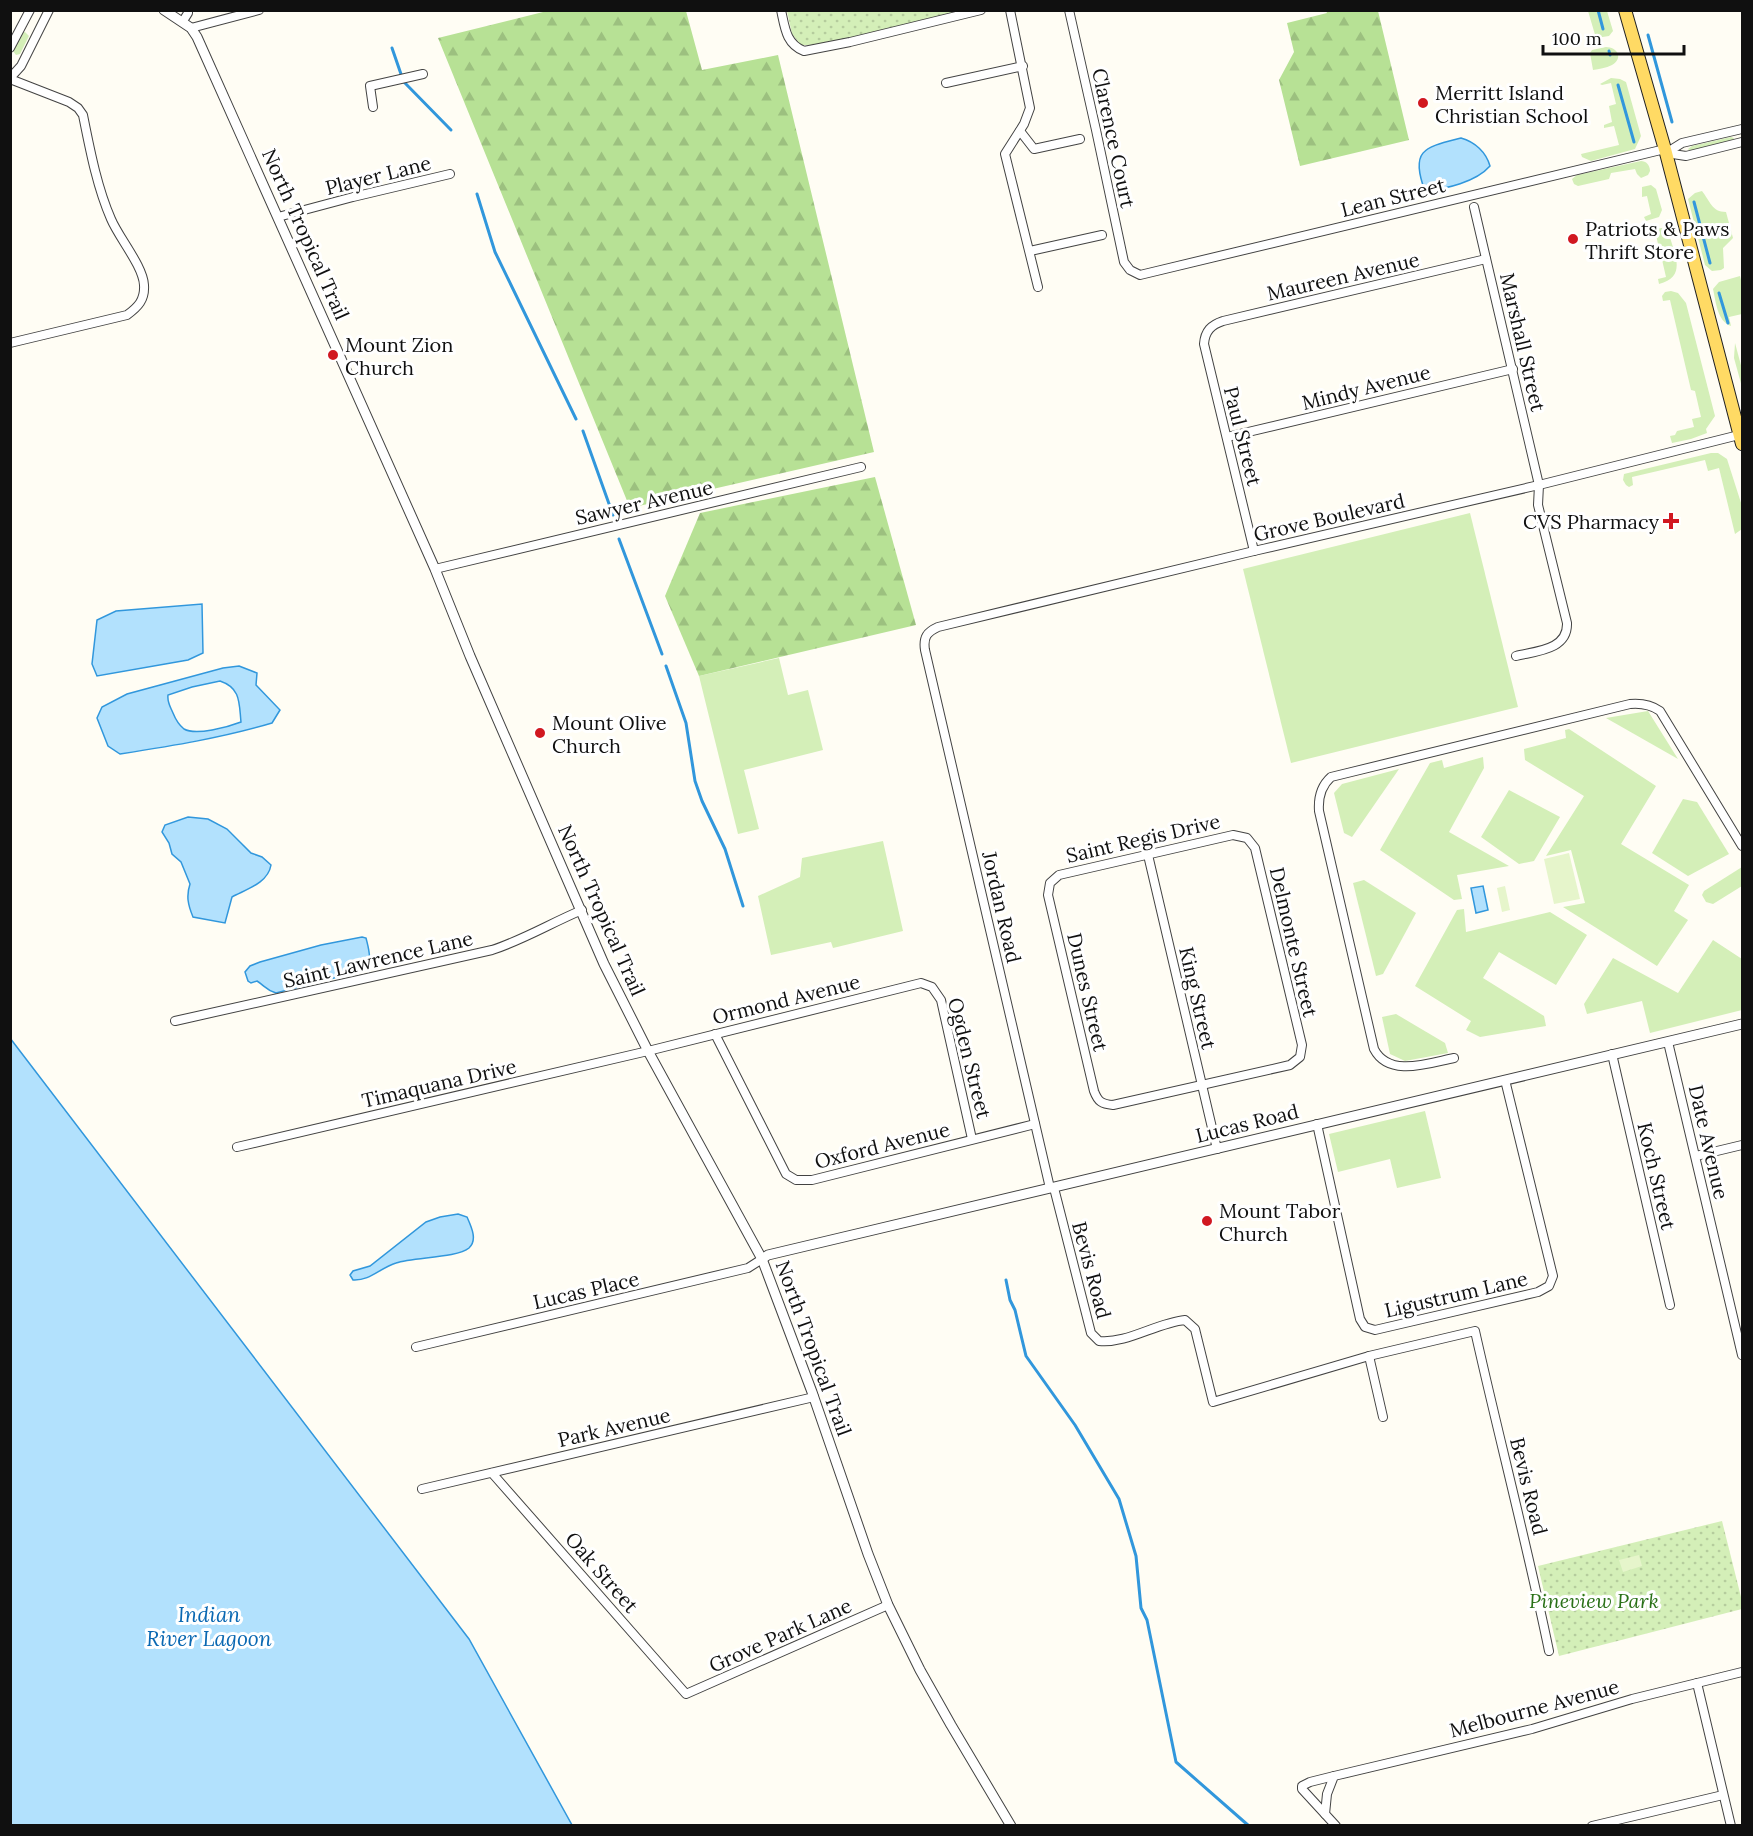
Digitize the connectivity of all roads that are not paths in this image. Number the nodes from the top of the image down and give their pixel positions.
1 (49, 10) edge
2 (164, 10) edge
3 (188, 10) edge
4 (259, 10) edge
5 (781, 10) edge
6 (981, 10) edge
7 (1010, 10) edge
8 (1069, 10) edge
9 (1625, 10) edge
10 (29, 13) edge
11 (183, 21) junction
12 (42, 24) junction
13 (191, 28) junction
14 (10, 48) edge
15 (1023, 66) junction
16 (423, 74) dead end
17 (10, 78) edge
18 (946, 83) dead end
19 (373, 107) dead end
20 (1743, 129) edge
21 (1020, 131) junction
22 (1080, 139) dead end
23 (1743, 142) edge
24 (1665, 151) junction
25 (450, 174) dead end
26 (1474, 207) dead end
27 (278, 218) junction
28 (1102, 235) dead end
29 (1030, 251) junction
30 (1486, 259) junction
31 (1130, 270) joint
32 (1038, 287) dead end
33 (1208, 329) joint
34 (10, 343) edge
35 (1513, 369) junction
36 (1227, 437) junction
37 (1741, 439) edge
38 (861, 467) dead end
39 (1539, 485) junction
40 (1254, 551) junction
41 (435, 569) junction
42 (927, 634) joint
43 (1516, 656) dead end
44 (1247, 838) joint
45 (1743, 846) edge
46 (1148, 855) junction
47 (1050, 883) joint
48 (582, 910) junction
49 (932, 987) joint
50 (175, 1022) dead end
51 (1743, 1024) edge
52 (715, 1034) junction
53 (1668, 1042) junction
54 (648, 1052) junction
55 (1612, 1054) junction
56 (1454, 1058) dead end
57 (1505, 1080) junction
58 (1202, 1086) junction
59 (1035, 1124) junction
60 (1317, 1124) junction
61 (972, 1139) junction
62 (1743, 1144) edge
63 (237, 1147) dead end
64 (1217, 1149) junction
65 (1696, 1156) junction
66 (1052, 1188) junction
67 (762, 1259) junction
68 (1670, 1305) dead end
69 (416, 1347) dead end
70 (1743, 1355) edge
71 (1369, 1356) junction
72 (814, 1397) junction
73 (1383, 1417) dead end
74 (492, 1473) junction
75 (422, 1489) dead end
76 (888, 1605) junction
77 (1549, 1651) dead end
78 (1743, 1672) edge
79 (1697, 1683) junction
80 (686, 1694) joint
81 (1334, 1776) junction
82 (1723, 1795) junction
83 (1325, 1814) junction
84 (1011, 1826) edge
85 (1336, 1826) edge
86 (1592, 1826) edge
87 (1731, 1826) edge

1 - 12 street
2 - 11 street, North Tropical Trail
3 - 11 street
4 - 13 street
5 - 6 street
7 - 15 street
8 - 31 street, Clarence Court
9 - 24 main road
10 - 12 street
10 - 14 street
11 - 13 street, North Tropical Trail
12 - 17 street
13 - 27 street, North Tropical Trail
15 - 18 street
15 - 21 street
16 - 19 street
17 - 34 street
20 - 24 street
21 - 22 street
21 - 29 street
23 - 24 street
24 - 31 street, Lean Street
24 - 37 main road
25 - 27 street, Player Lane
26 - 30 street, Marshall Street
27 - 41 street, North Tropical Trail
28 - 29 street
29 - 32 street
30 - 33 street, Maureen Avenue
30 - 35 street, Marshall Street
33 - 36 street, Paul Street
35 - 36 street, Mindy Avenue
35 - 39 street, Marshall Street
36 - 40 street, Paul Street
37 - 39 street, Grove Boulevard
38 - 41 street, Sawyer Avenue
39 - 40 street, Grove Boulevard
39 - 43 street, Marshall Street
40 - 42 street, Grove Boulevard
41 - 48 street, North Tropical Trail
42 - 59 street, Jordan Road
44 - 46 street, Saint Regis Drive
44 - 58 street, Delmonte Street
45 - 56 street
46 - 47 street, Saint Regis Drive
46 - 58 street, King Street
47 - 58 street, Dunes Street
48 - 50 street, Saint Lawrence Lane
48 - 54 street, North Tropical Trail
49 - 52 street, Ormond Avenue
49 - 61 street, Ogden Street
51 - 53 street, Lucas Road
52 - 54 street, Ormond Avenue
52 - 61 street, Oxford Avenue
53 - 55 street, Lucas Road
53 - 65 street, Date Avenue
54 - 63 street, Timaquana Drive
54 - 67 street, North Tropical Trail
55 - 57 street, Lucas Road
55 - 68 street, Koch Street
57 - 60 street, Lucas Road
57 - 60 street, Ligustrum Lane
58 - 64 street, King Street
59 - 61 street, Oxford Avenue
59 - 66 street, Jordan Road
60 - 64 street, Lucas Road
62 - 65 street
64 - 66 street, Lucas Road
65 - 70 street, Date Avenue
66 - 67 street, Lucas Road
66 - 71 street, Bevis Road
67 - 69 street, Lucas Place
67 - 72 street, North Tropical Trail
71 - 73 street
71 - 77 street, Bevis Road
72 - 74 street, Park Avenue
72 - 76 street, North Tropical Trail
74 - 75 street, Park Avenue
74 - 80 street, Oak Street
76 - 80 street, Grove Park Lane
76 - 84 street, North Tropical Trail
78 - 79 street, Melbourne Avenue
79 - 81 street, Melbourne Avenue
79 - 82 street
81 - 83 street
81 - 83 street, Melbourne Avenue
82 - 86 street
82 - 87 street
83 - 85 street

